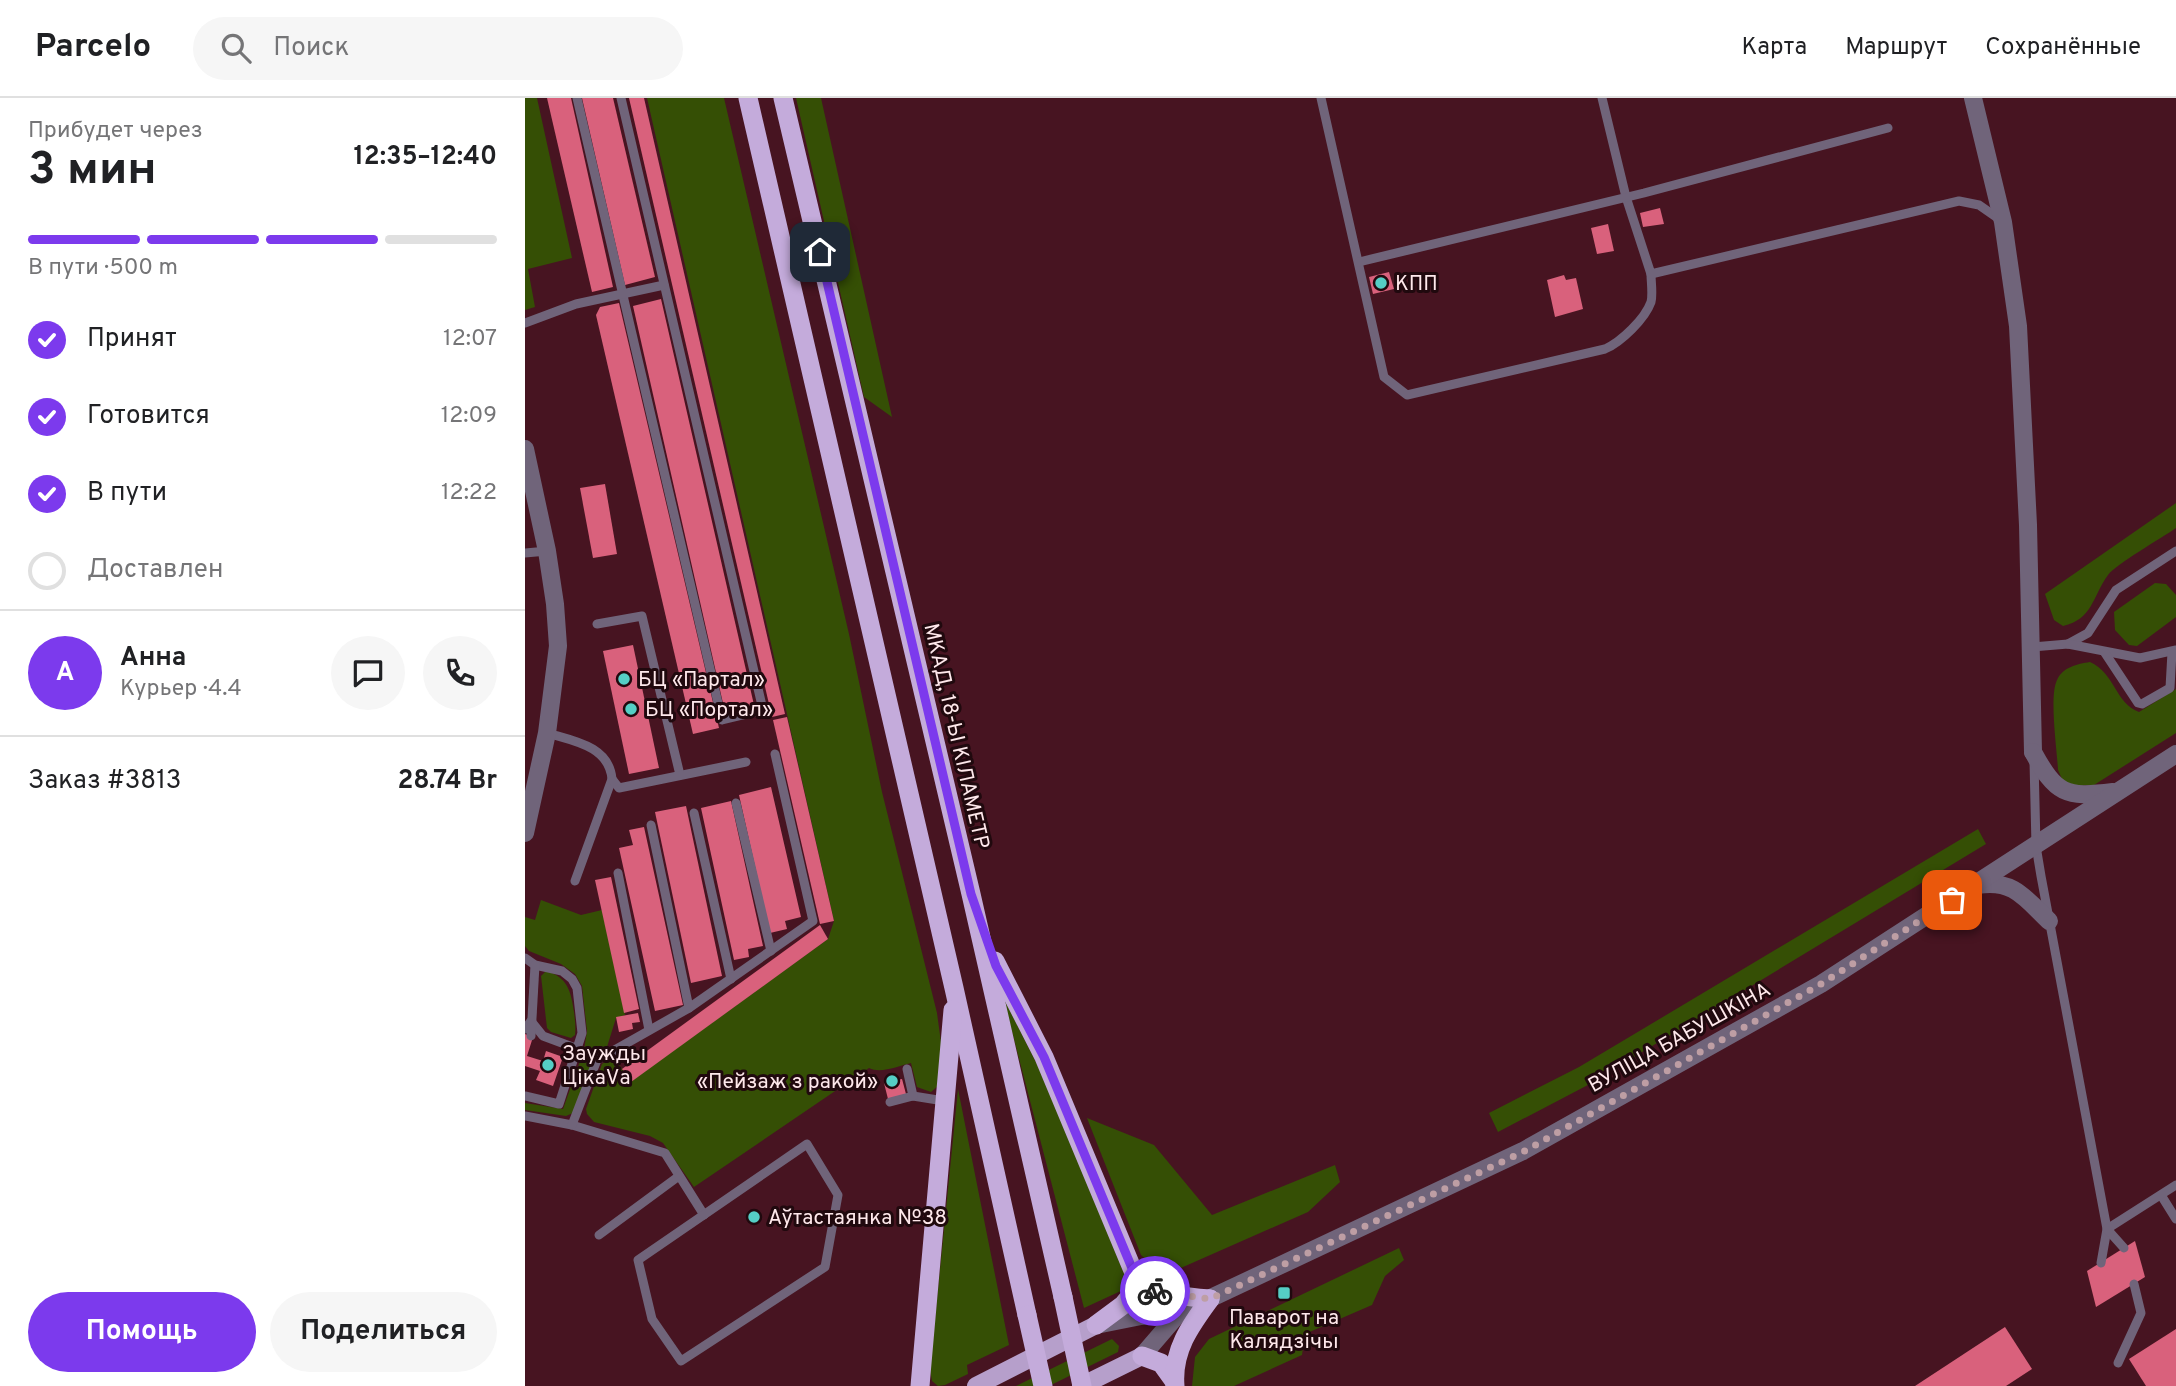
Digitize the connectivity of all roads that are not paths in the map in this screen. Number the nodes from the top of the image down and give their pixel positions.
1 (577, 98) edge
2 (621, 98) edge
3 (748, 98) edge
4 (783, 98) edge
5 (1321, 98) edge
6 (1602, 98) edge
7 (1973, 98) edge
8 (1888, 128) dead end
9 (1626, 197) junction
10 (2003, 222) junction
11 (1359, 262) junction
12 (1651, 274) junction
13 (664, 285) junction
14 (623, 294) junction
15 (525, 323) edge
16 (525, 449) edge
17 (547, 551) junction
18 (2176, 551) edge
19 (525, 553) edge
20 (597, 624) dead end
21 (2069, 645) junction
22 (2032, 647) junction
23 (2174, 651) edge
24 (2105, 653) junction
25 (547, 733) junction
26 (2033, 752) junction
27 (775, 754) dead end
28 (2176, 754) edge
29 (746, 762) dead end
30 (680, 775) junction
31 (612, 779) junction
32 (2117, 792) junction
33 (736, 803) dead end
34 (694, 813) dead end
35 (651, 825) dead end
36 (525, 833) edge
37 (2036, 846) junction
38 (618, 873) dead end
39 (575, 881) dead end
40 (1974, 886) junction
41 (971, 894) junction
42 (2049, 921) junction
43 (771, 951) junction
44 (525, 958) edge
45 (535, 965) junction
46 (731, 979) junction
47 (954, 988) junction
48 (689, 1008) junction
49 (531, 1021) junction
50 (649, 1030) junction
51 (528, 1033) edge
52 (578, 1049) junction
53 (907, 1069) dead end
54 (525, 1096) edge
55 (913, 1096) junction
56 (890, 1102) dead end
57 (946, 1102) junction
58 (525, 1116) edge
59 (572, 1125) junction
60 (679, 1176) junction
61 (2176, 1185) edge
62 (2161, 1195) junction
63 (704, 1216) junction
64 (2176, 1219) edge
65 (2107, 1229) junction
66 (599, 1235) dead end
67 (2124, 1248) dead end
68 (2101, 1264) dead end
69 (2134, 1284) dead end
70 (1139, 1285) junction
71 (1210, 1299) junction
72 (1179, 1313) junction
73 (1096, 1325) junction
74 (1142, 1356) junction
75 (2118, 1363) dead end
76 (1175, 1384) edge
77 (922, 1385) edge
78 (976, 1386) edge
79 (1043, 1386) edge
80 (1081, 1386) edge

1 - 14 lane
2 - 13 lane
3 - 47 highway
4 - 41 highway, МКАД, 18-Ы КІЛАМЕТР
5 - 11 lane
6 - 9 lane
7 - 10 street
8 - 9 lane
9 - 11 lane
9 - 12 lane
10 - 12 lane
10 - 22 street
11 - 12 lane
13 - 14 lane
13 - 14 lane
14 - 15 lane
16 - 17 street
17 - 19 lane
17 - 25 street
18 - 21 lane
20 - 30 lane
21 - 22 lane
21 - 24 lane
22 - 26 street
23 - 24 lane
23 - 24 lane
25 - 31 lane
25 - 36 street
26 - 32 street
26 - 37 lane
27 - 43 lane
28 - 32 street, ВУЛІЦА БАБУШКІНА
29 - 30 lane
30 - 31 lane
31 - 39 lane
32 - 37 street, ВУЛІЦА БАБУШКІНА
33 - 43 lane
34 - 46 lane
35 - 48 lane
37 - 40 street, ВУЛІЦА БАБУШКІНА
37 - 42 lane
38 - 50 lane
40 - 42 street
40 - 71 street, ВУЛІЦА БАБУШКІНА
41 - 70 highway
41 - 80 highway, МКАД, 18-Ы КІЛАМЕТР, bridge
42 - 65 lane
43 - 46 lane
44 - 45 lane
45 - 49 lane
45 - 52 lane
46 - 48 lane
47 - 57 highway
47 - 79 highway, bridge
48 - 50 lane
49 - 51 lane
49 - 52 lane
50 - 59 lane
52 - 54 lane
53 - 55 lane
55 - 56 lane
55 - 57 lane
57 - 77 highway
58 - 59 lane
59 - 60 lane
60 - 63 lane
60 - 66 lane
61 - 62 lane
62 - 64 lane
62 - 65 lane
63 - 63 lane
65 - 67 lane
65 - 68 lane
69 - 75 lane
70 - 71 highway
70 - 73 highway
71 - 72 street, ВУЛІЦА БАБУШКІНА
71 - 76 highway
72 - 73 street, ВУЛІЦА БАБУШКІНА
72 - 74 street, ВУЛІЦА БАБУШКІНА
73 - 78 main road
74 - 76 highway
74 - 80 main road

